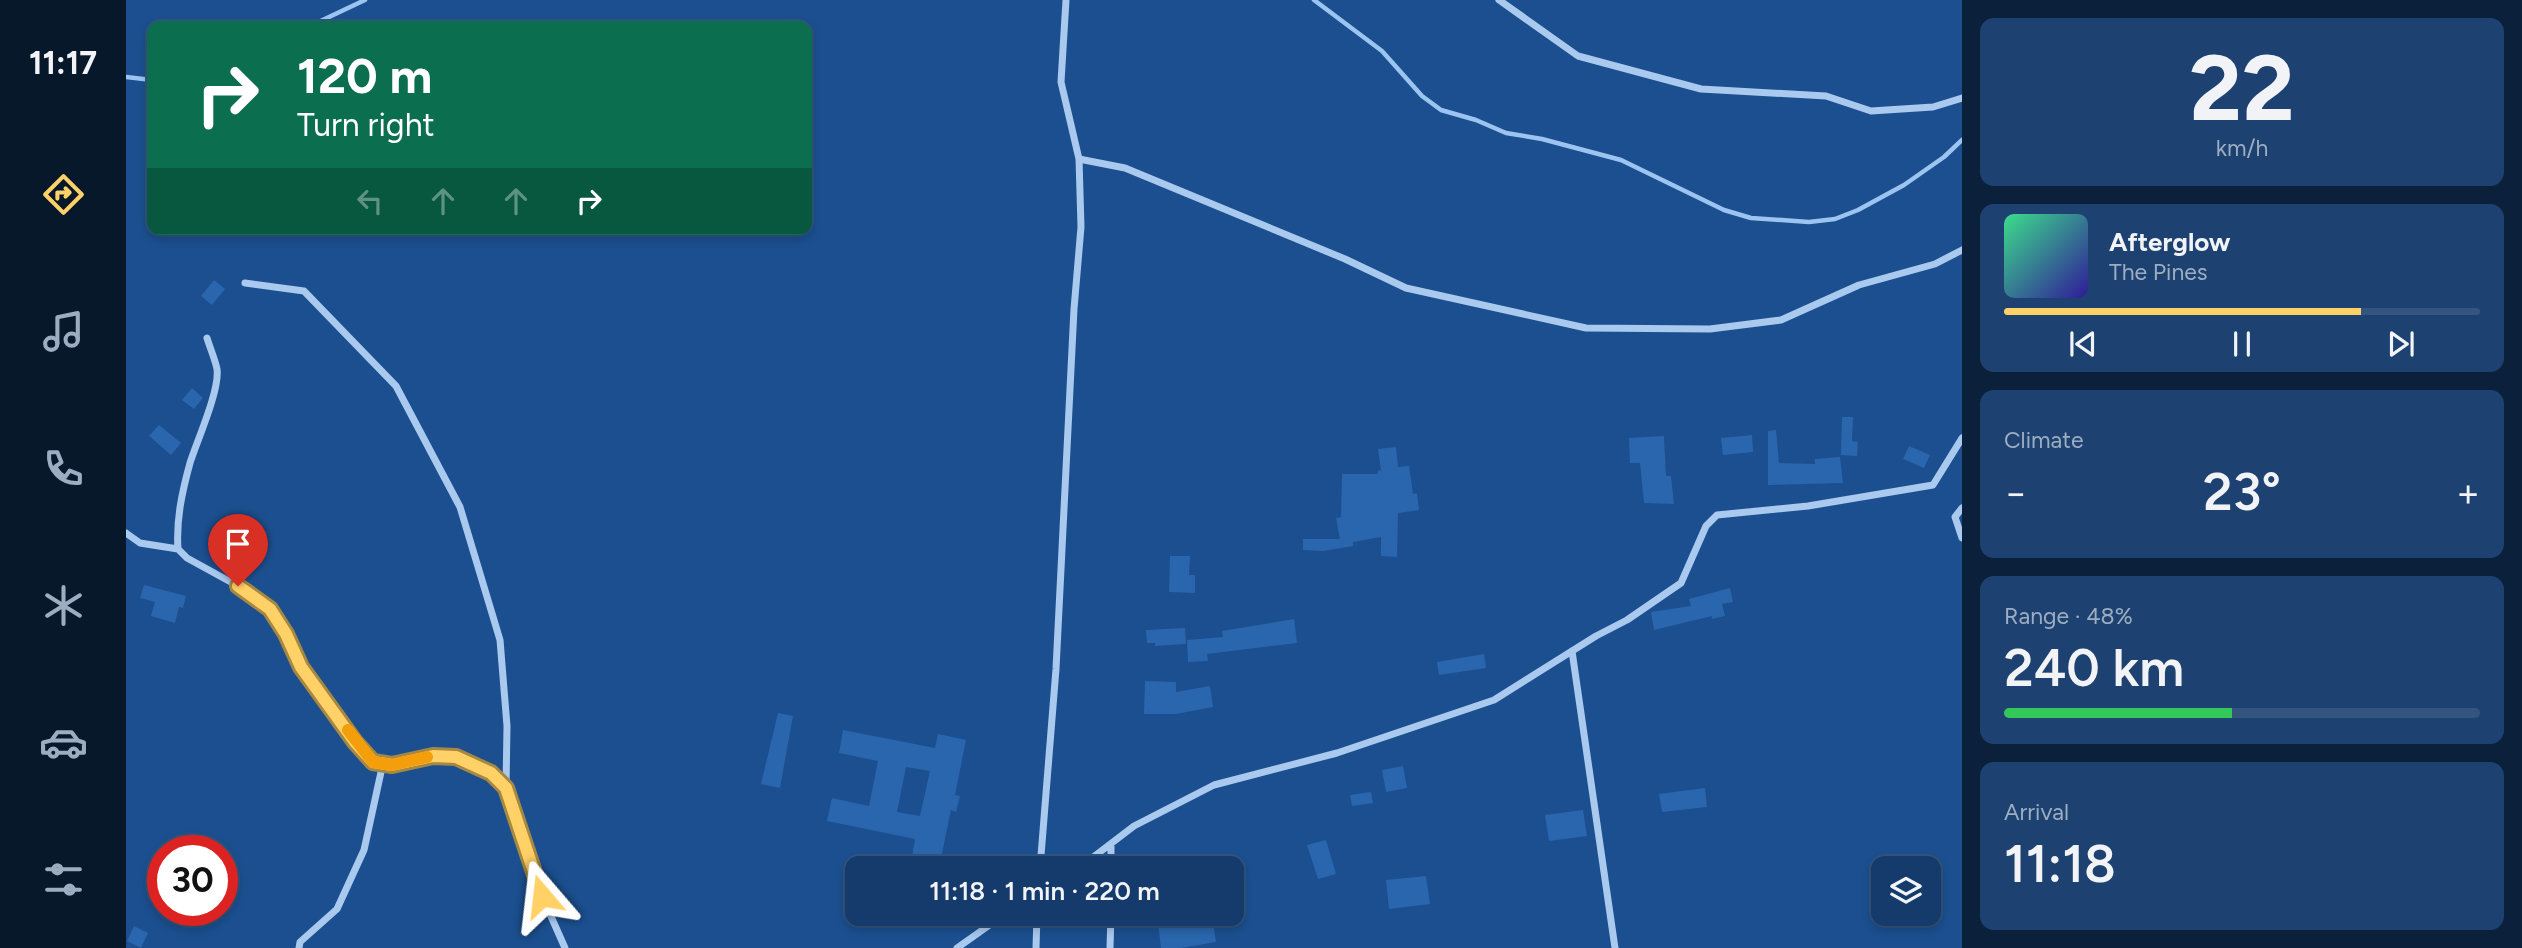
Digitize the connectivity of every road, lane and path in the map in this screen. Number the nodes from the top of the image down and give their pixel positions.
1 (1066, 0) edge
2 (1499, 0) edge
3 (1962, 98) edge
4 (1079, 159) junction
5 (1962, 250) edge
6 (246, 283) dead end
7 (207, 338) dead end
8 (1962, 438) edge
9 (1962, 508) edge
10 (126, 533) edge
11 (1962, 538) edge
12 (178, 549) junction
13 (1572, 651) junction
14 (383, 763) junction
15 (506, 788) junction
16 (1111, 844) junction
17 (1041, 856) edge
18 (1095, 856) edge
19 (1111, 856) edge
20 (988, 926) edge
21 (1037, 926) edge
22 (1111, 926) edge
23 (299, 948) edge
24 (565, 948) edge
25 (957, 948) edge
26 (1036, 948) edge
27 (1110, 948) edge
28 (1615, 948) edge

1 - 4 street
2 - 3 street
4 - 5 street
4 - 17 street
6 - 15 street
7 - 12 street
8 - 13 street
9 - 11 street
10 - 12 street
12 - 14 street
13 - 16 street
13 - 28 street
14 - 15 street
14 - 23 street
15 - 24 street
16 - 18 street
16 - 19 street
20 - 25 street
21 - 26 street
22 - 27 street

